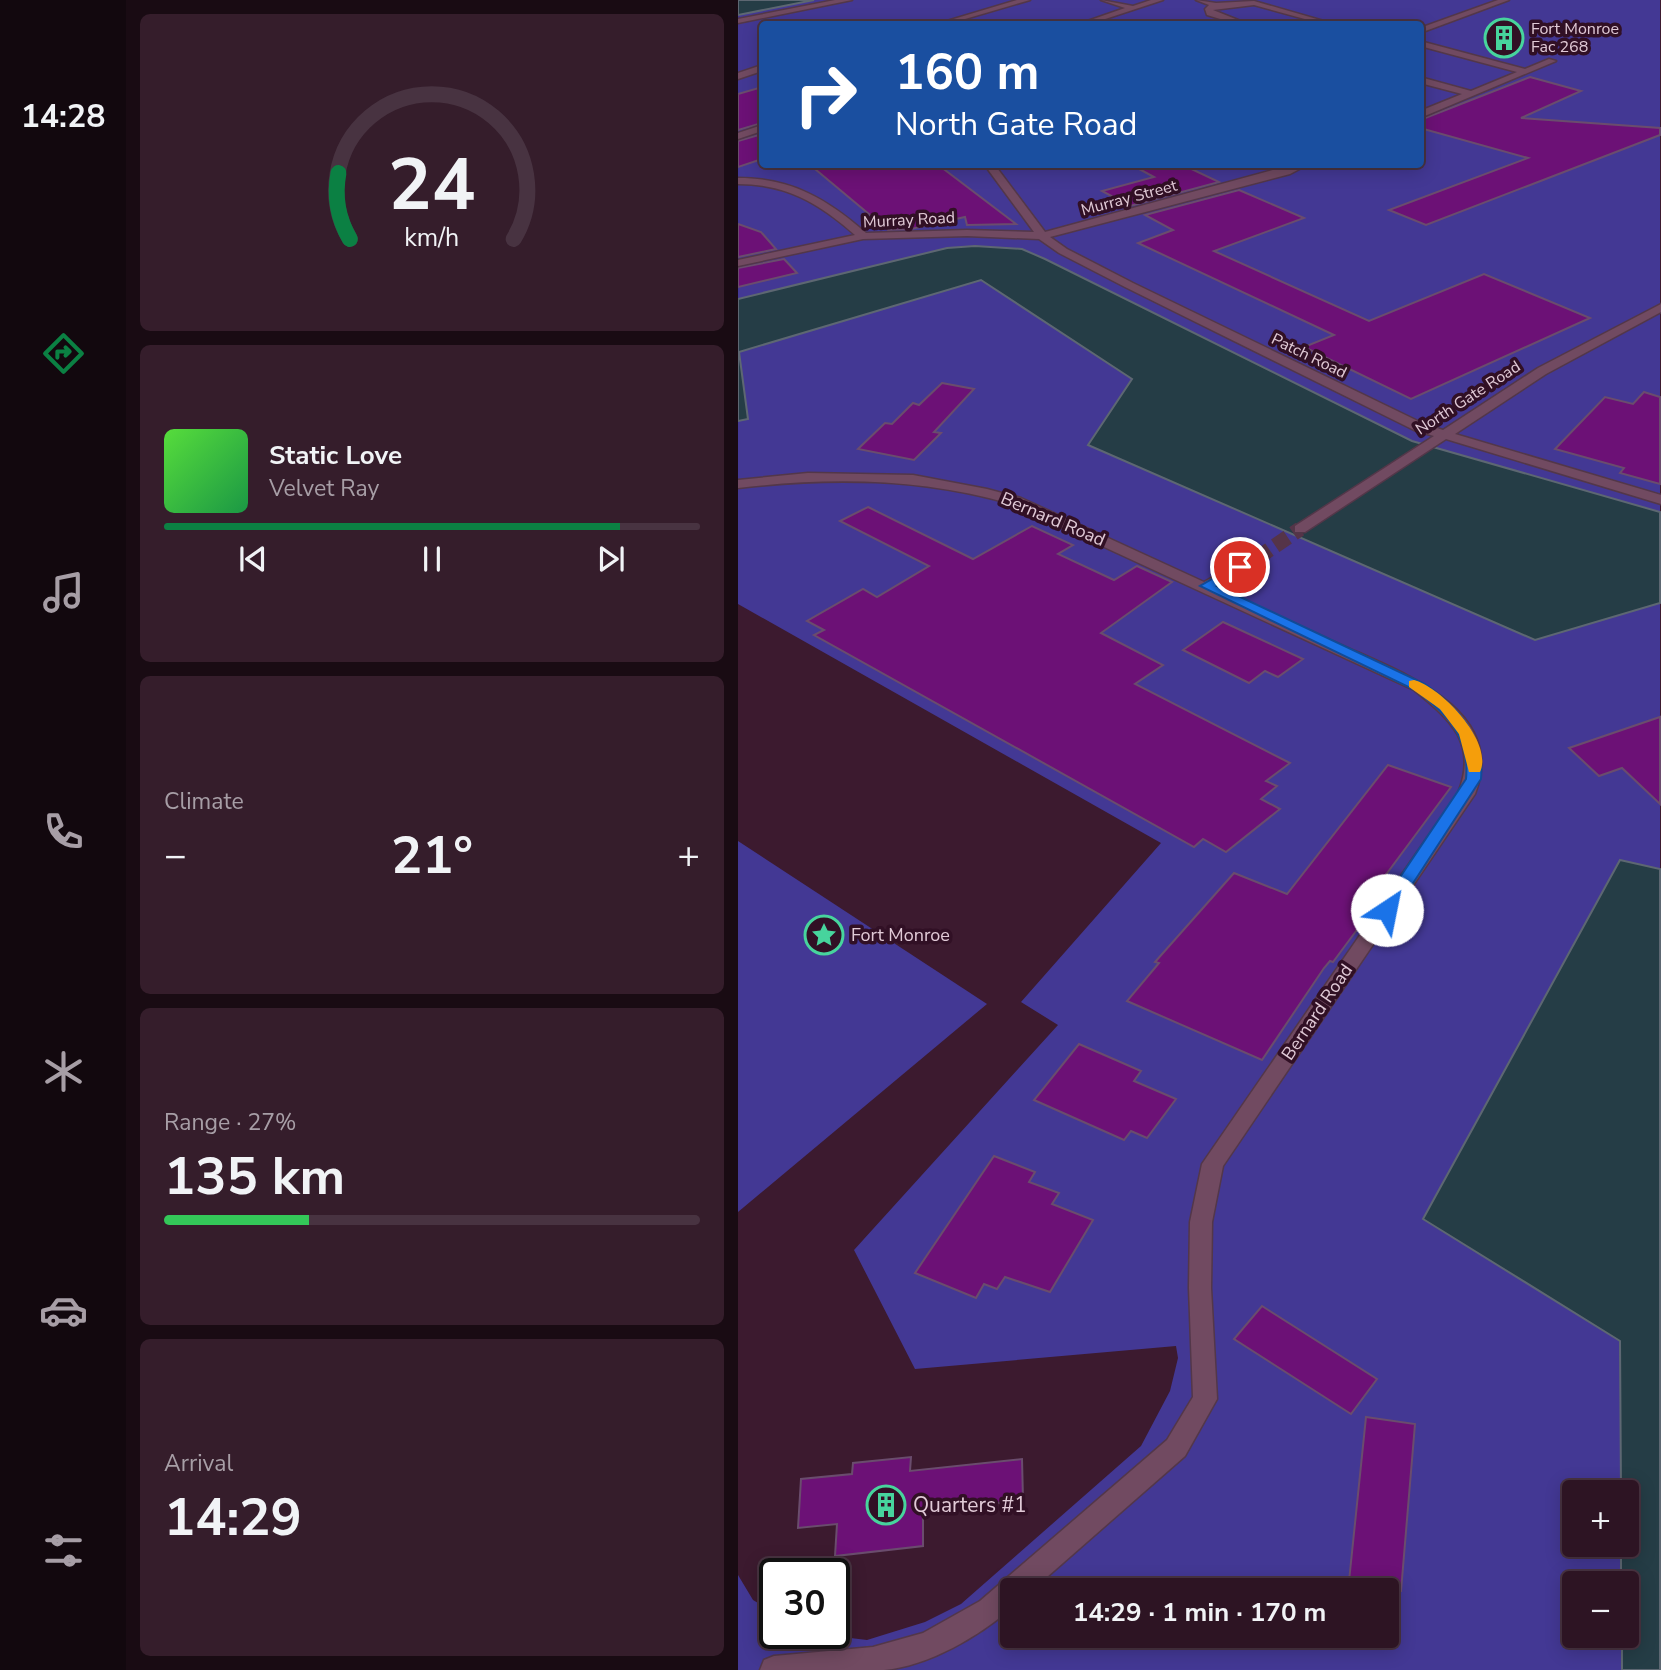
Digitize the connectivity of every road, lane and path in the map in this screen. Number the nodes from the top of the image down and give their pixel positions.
1 (848, 0) edge
2 (1026, 0) edge
3 (1105, 0) edge
4 (1159, 0) edge
5 (1199, 0) edge
6 (1505, 0) edge
7 (1216, 5) junction
8 (1133, 8) junction
9 (738, 21) edge
10 (952, 21) edge
11 (1092, 21) edge
12 (1235, 21) edge
13 (1319, 21) edge
14 (1424, 30) edge
15 (1424, 45) edge
16 (1552, 61) dead end
17 (759, 69) edge
18 (1526, 72) junction
19 (738, 76) edge
20 (1424, 81) edge
21 (1471, 94) junction
22 (1424, 113) edge
23 (759, 129) edge
24 (738, 136) edge
25 (992, 168) edge
26 (1295, 168) edge
27 (738, 181) edge
28 (863, 236) junction
29 (1042, 236) junction
30 (738, 263) edge
31 (1660, 307) edge
32 (1437, 439) junction
33 (738, 484) edge
34 (1660, 500) edge
35 (1300, 529) tunnel mouth
36 (1257, 558) tunnel mouth
37 (1207, 586) junction
38 (873, 1665) edge
39 (774, 1670) edge

1 - 9 street
2 - 10 street
3 - 8 street
4 - 8 street
5 - 7 street
6 - 14 street
7 - 12 street
7 - 13 street
8 - 11 street
15 - 18 street
16 - 18 street
17 - 19 street
18 - 21 street
20 - 21 street
21 - 22 street
23 - 24 street
25 - 29 street, Patch Road
26 - 29 street, Murray Street
27 - 28 street
28 - 29 street, Murray Road
28 - 30 street, Murray Road
29 - 32 street, Patch Road
31 - 32 street, North Gate Road
32 - 34 street, Patch Road
32 - 35 street, North Gate Road
33 - 37 street, Bernard Road
36 - 37 street
37 - 38 street, Bernard Road
38 - 39 street, Bernard Road

